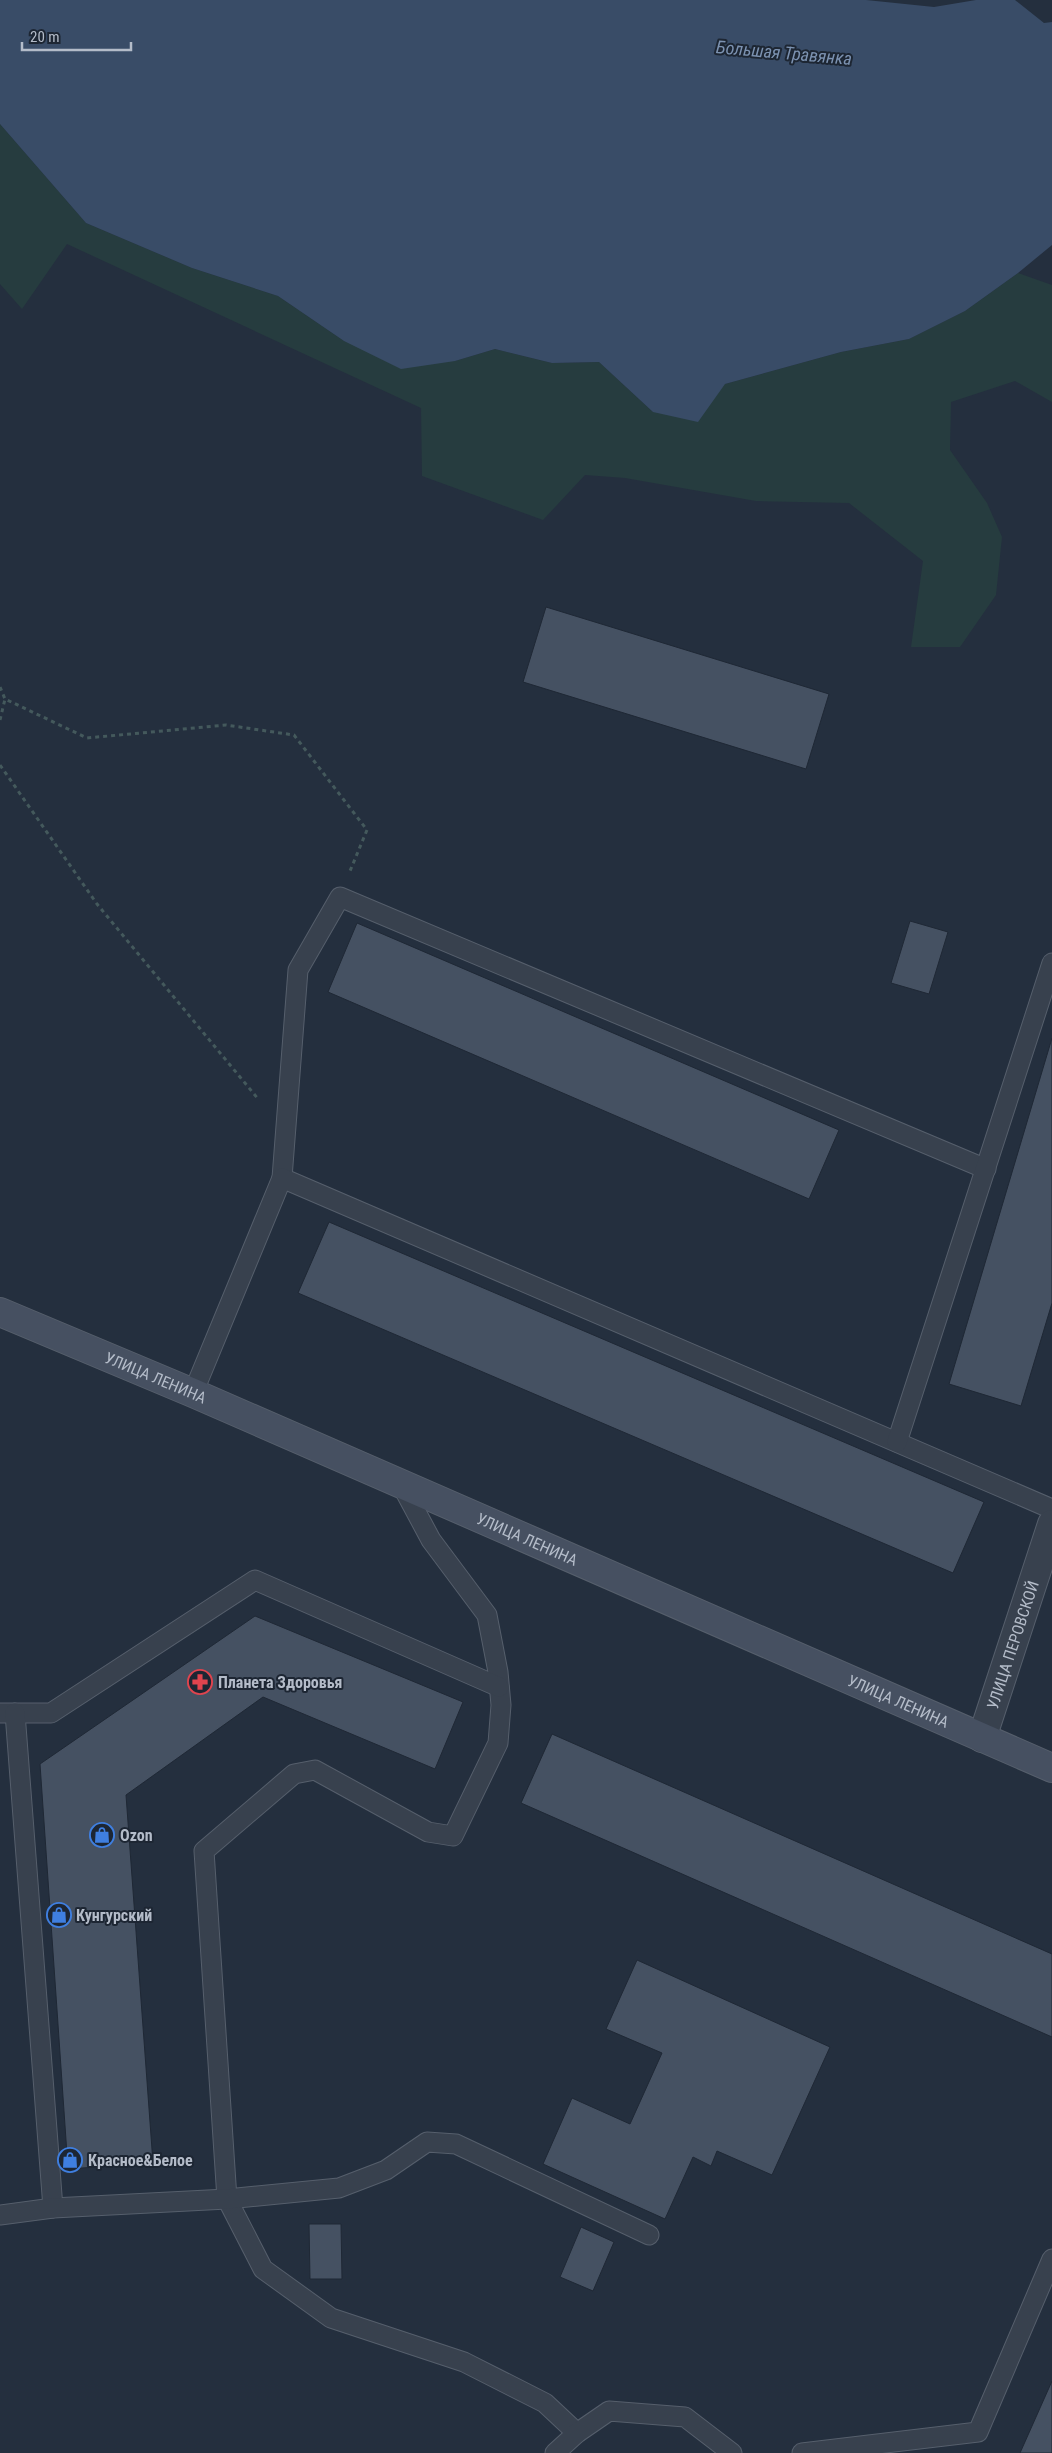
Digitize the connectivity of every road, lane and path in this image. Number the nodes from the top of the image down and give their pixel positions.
1 (0, 687) edge
2 (5, 699) junction
3 (0, 720) edge
4 (0, 765) edge
5 (340, 897) junction
6 (1052, 963) edge
7 (285, 1132) junction
8 (986, 1169) junction
9 (282, 1178) junction
10 (0, 1312) edge
11 (193, 1393) junction
12 (898, 1442) junction
13 (401, 1484) junction
14 (1052, 1509) edge
15 (1052, 1524) edge
16 (499, 1687) junction
17 (8, 1713) edge
18 (982, 1738) junction
19 (1052, 1768) edge
20 (227, 2199) junction
21 (53, 2208) junction
22 (0, 2215) edge
23 (649, 2236) dead end
24 (1052, 2259) edge
25 (577, 2433) junction
26 (555, 2453) edge
27 (732, 2453) edge
28 (802, 2453) edge

1 - 2 path
2 - 3 path
2 - 5 path
4 - 7 path
5 - 7 lane
5 - 8 lane
6 - 8 lane
7 - 9 lane
8 - 12 lane
9 - 11 lane
9 - 12 lane
10 - 11 street, УЛИЦА ЛЕНИНА
11 - 13 street, УЛИЦА ЛЕНИНА
12 - 14 lane
13 - 16 lane
13 - 18 street, УЛИЦА ЛЕНИНА
15 - 18 street, УЛИЦА ПЕРОВСКОЙ
16 - 17 lane
16 - 20 lane
17 - 21 lane
18 - 19 street, УЛИЦА ЛЕНИНА
20 - 21 lane
20 - 23 lane
20 - 25 lane
21 - 22 lane
24 - 28 lane
25 - 26 lane
25 - 27 lane

